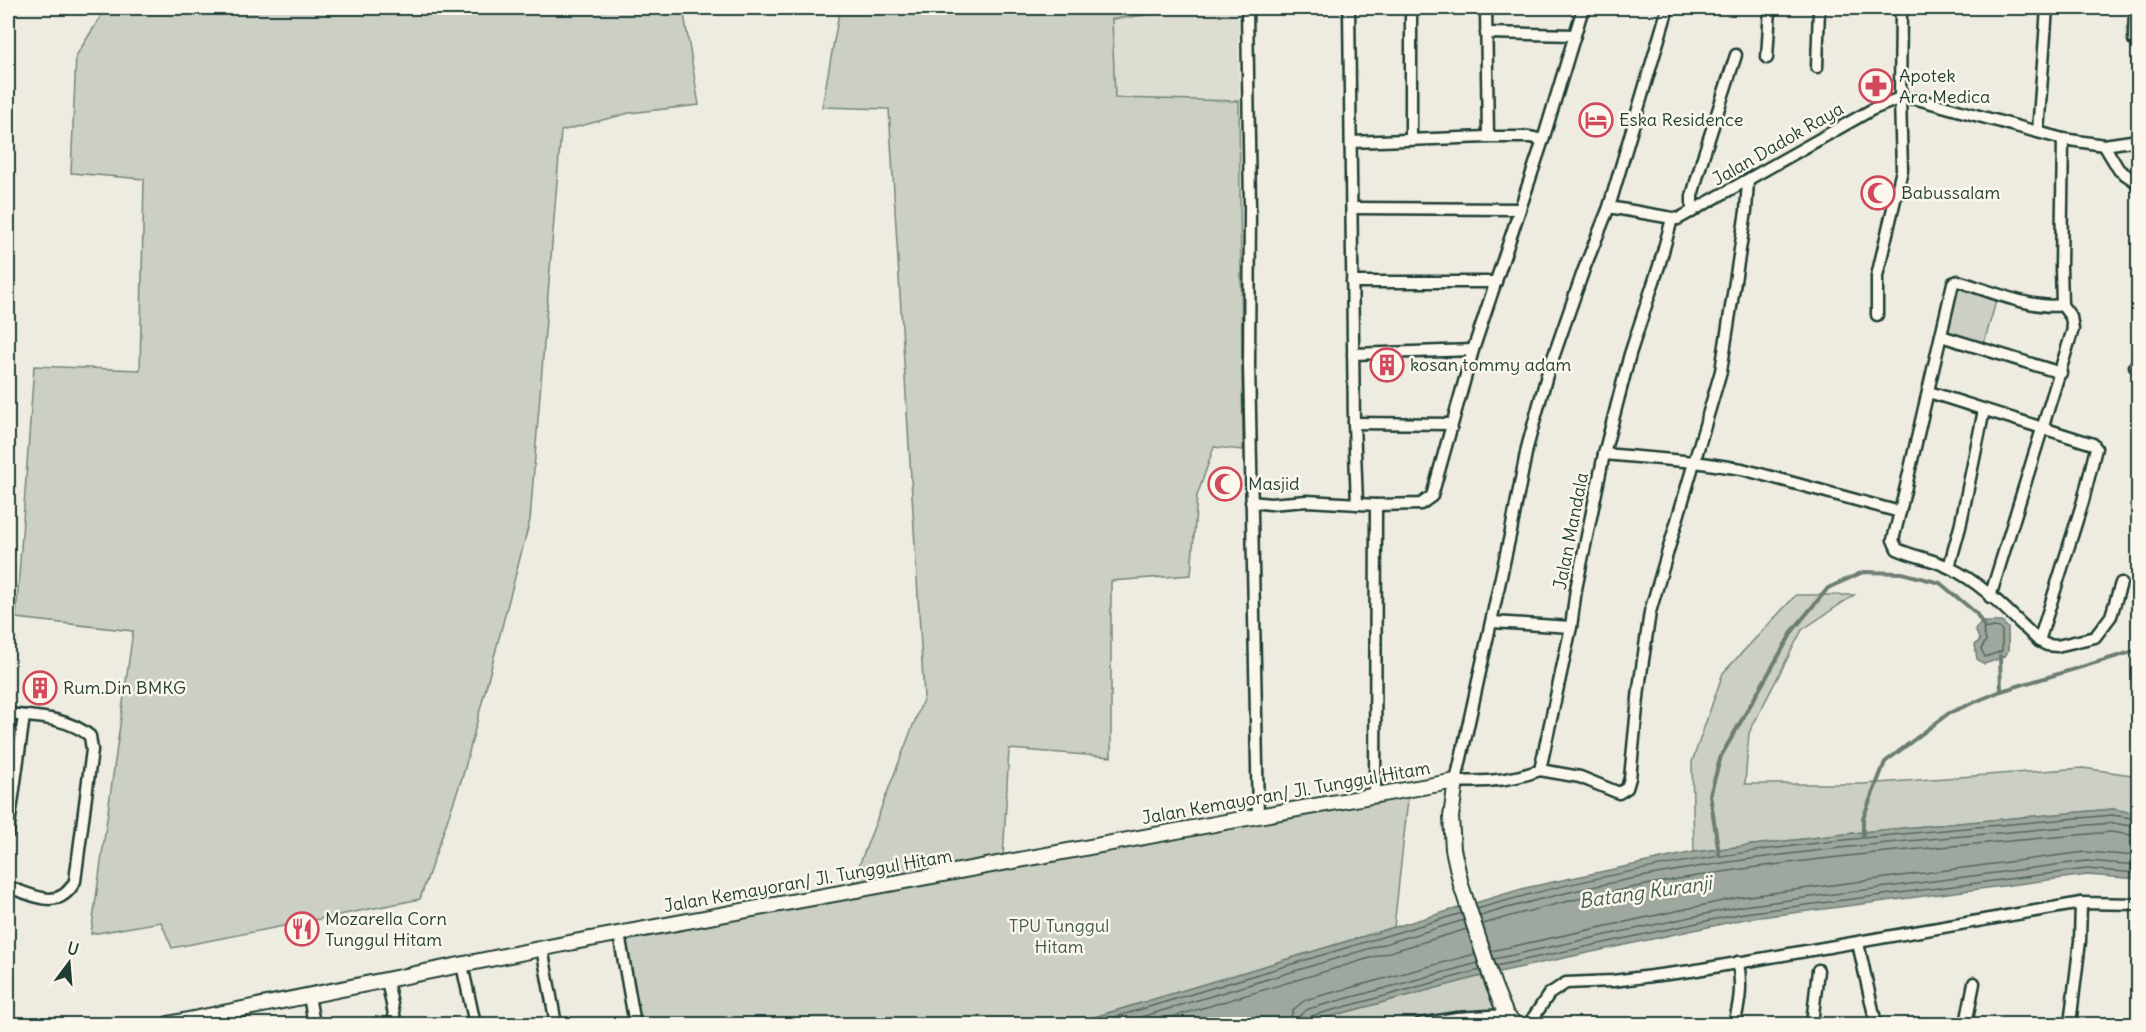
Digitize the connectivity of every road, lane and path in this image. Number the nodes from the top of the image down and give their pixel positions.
1 (1247, 8) edge
2 (1349, 8) edge
3 (1411, 8) edge
4 (1486, 8) edge
5 (1583, 8) edge
6 (1668, 8) edge
7 (1770, 8) edge
8 (1819, 8) edge
9 (1900, 8) edge
10 (2048, 8) edge
11 (2135, 8) edge
12 (1486, 33) junction
13 (1575, 35) junction
14 (2134, 40) dead end
15 (1736, 55) dead end
16 (1767, 58) dead end
17 (1817, 67) dead end
18 (1900, 98) junction
19 (2038, 132) junction
20 (1488, 137) junction
21 (1411, 138) junction
22 (2063, 139) junction
23 (1543, 140) junction
24 (2139, 140) edge
25 (1351, 142) junction
26 (2104, 145) junction
27 (1748, 181) junction
28 (2139, 183) edge
29 (1609, 207) junction
30 (1353, 208) junction
31 (1519, 209) junction
32 (1692, 212) junction
33 (1672, 219) junction
34 (1352, 282) junction
35 (1496, 282) junction
36 (2062, 305) junction
37 (1877, 315) dead end
38 (1941, 336) junction
39 (1473, 350) junction
40 (1353, 354) junction
41 (2061, 373) junction
42 (1929, 392) junction
43 (1984, 410) junction
44 (1354, 423) junction
45 (1451, 424) junction
46 (2042, 429) junction
47 (1604, 454) junction
48 (1695, 462) junction
49 (1251, 502) junction
50 (1357, 504) junction
51 (1376, 505) junction
52 (1900, 512) junction
53 (1949, 567) junction
54 (2121, 583) dead end
55 (1990, 597) junction
56 (1491, 621) junction
57 (1571, 627) junction
58 (2039, 641) junction
59 (8, 714) edge
60 (24, 716) junction
61 (1540, 770) junction
62 (1456, 781) junction
63 (10, 794) edge
64 (1375, 795) junction
65 (1258, 816) junction
66 (8, 833) edge
67 (8, 887) edge
68 (2081, 903) junction
69 (2139, 904) edge
70 (619, 934) junction
71 (1858, 942) junction
72 (542, 948) junction
73 (1738, 963) junction
74 (462, 965) junction
75 (1818, 970) dead end
76 (387, 980) junction
77 (1974, 983) dead end
78 (309, 996) junction
79 (235, 1018) edge
80 (1510, 1020) edge
81 (168, 1024) edge
82 (314, 1024) edge
83 (396, 1024) edge
84 (475, 1024) edge
85 (556, 1024) edge
86 (635, 1024) edge
87 (1420, 1024) edge
88 (1529, 1024) edge
89 (1734, 1024) edge
90 (1812, 1024) edge
91 (1876, 1024) edge
92 (1966, 1024) edge
93 (2070, 1024) edge

1 - 49 street
2 - 25 street
3 - 21 street
4 - 12 street
5 - 13 street
6 - 29 street
7 - 16 street
8 - 17 street
9 - 18 street
10 - 19 street
11 - 14 street
12 - 13 street
12 - 20 street
13 - 23 street
15 - 32 street
18 - 19 street, Jalan Dadok Raya
18 - 27 street, Jalan Dadok Raya
18 - 37 street
19 - 22 street, Jalan Dadok Raya
20 - 21 street
20 - 23 street
21 - 25 street
22 - 26 street, Jalan Dadok Raya
22 - 36 street
23 - 31 street
24 - 26 street, Jalan Dadok Raya
25 - 30 street
26 - 28 street
27 - 32 street, Jalan Dadok Raya
27 - 48 street
29 - 33 street
29 - 56 street
30 - 31 street
30 - 34 street
31 - 35 street
32 - 33 street, Jalan Dadok Raya
33 - 47 street, Jalan Mandala
34 - 35 street
34 - 40 street
35 - 39 street
36 - 38 street
36 - 41 street
38 - 41 street
38 - 42 street
39 - 40 street
39 - 45 street
40 - 44 street
41 - 46 street
42 - 43 street
42 - 52 street
43 - 46 street
43 - 53 street
44 - 45 street
44 - 50 street
45 - 51 street
46 - 55 street
46 - 58 street
47 - 48 street
47 - 57 street, Jalan Mandala
48 - 52 street
48 - 61 street
49 - 50 street
49 - 65 street
50 - 51 street
51 - 64 street
52 - 53 street
53 - 55 street
54 - 58 street
55 - 58 street
56 - 57 street
56 - 62 street
57 - 61 street, Jalan Mandala
59 - 60 street
60 - 63 street
60 - 67 street
61 - 62 street
62 - 64 street, Jalan Kemayoran/ Jl. Tunggul Hitam
62 - 80 street
63 - 66 street
64 - 65 street, Jalan Kemayoran/ Jl. Tunggul Hitam
65 - 70 street, Jalan Kemayoran/ Jl. Tunggul Hitam
68 - 69 street
68 - 71 street
68 - 93 street
70 - 72 street, Jalan Kemayoran/ Jl. Tunggul Hitam
70 - 86 street
71 - 73 street
71 - 91 street
72 - 74 street, Jalan Kemayoran/ Jl. Tunggul Hitam
72 - 85 street
73 - 88 street
73 - 89 street
74 - 76 street, Jalan Kemayoran/ Jl. Tunggul Hitam
74 - 84 street
75 - 90 street
76 - 78 street, Jalan Kemayoran/ Jl. Tunggul Hitam
76 - 83 street
77 - 92 street
78 - 79 street, Jalan Kemayoran/ Jl. Tunggul Hitam
78 - 82 street
79 - 81 street, Jalan Kemayoran/ Jl. Tunggul Hitam
80 - 87 street

